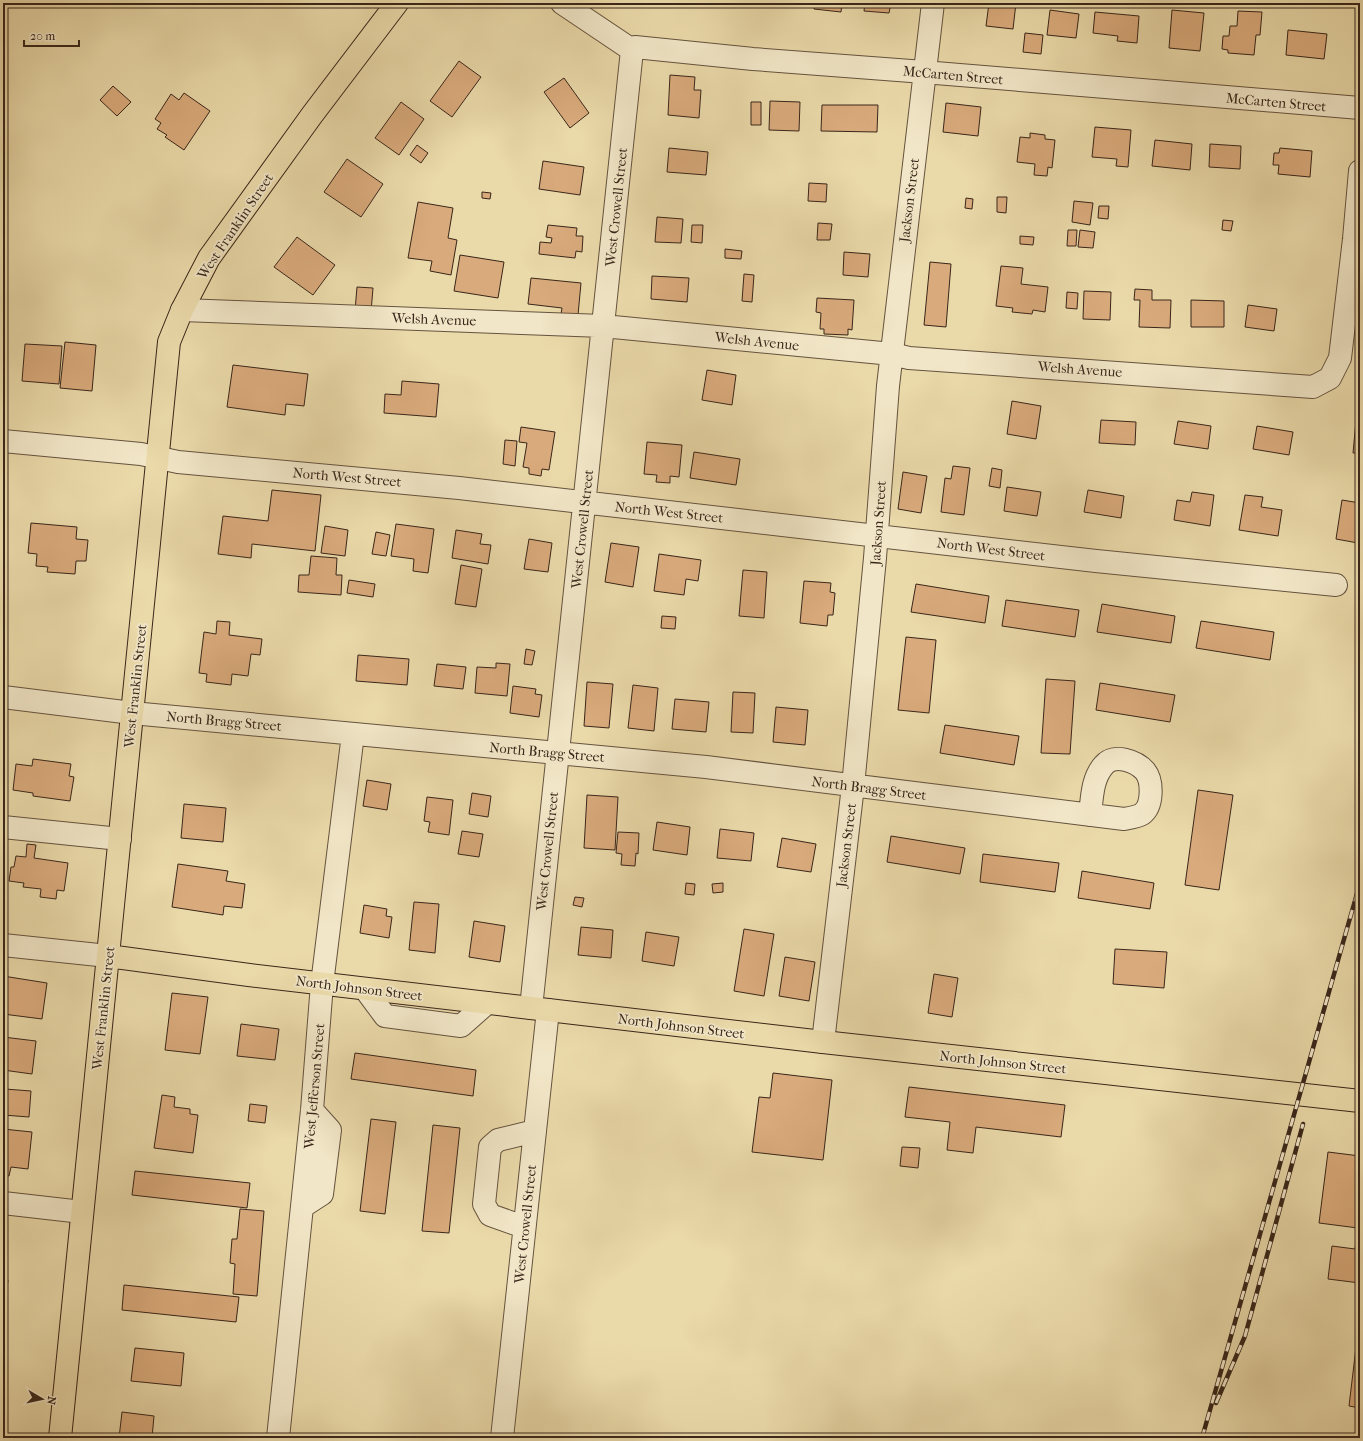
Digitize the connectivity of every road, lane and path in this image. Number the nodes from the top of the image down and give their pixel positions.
1 (397, 3) edge
2 (562, 3) edge
3 (933, 3) edge
4 (632, 50) junction
5 (924, 72) junction
6 (1360, 108) edge
7 (1360, 171) edge
8 (182, 310) junction
9 (603, 326) junction
10 (892, 354) junction
11 (3, 441) edge
12 (158, 458) junction
13 (584, 502) junction
14 (877, 535) junction
15 (1336, 585) dead end
16 (3, 697) edge
17 (132, 713) junction
18 (353, 734) junction
19 (558, 753) junction
20 (853, 786) junction
21 (1090, 815) dead end
22 (3, 827) edge
23 (120, 839) junction
24 (3, 945) edge
25 (108, 956) junction
26 (322, 984) junction
27 (539, 1009) junction
28 (823, 1042) junction
29 (1360, 1101) edge
30 (535, 1131) junction
31 (3, 1204) edge
32 (82, 1212) junction
33 (524, 1227) junction
34 (60, 1438) edge
35 (278, 1438) edge
36 (502, 1438) edge

1 - 8 main road, West Franklin Street
2 - 4 street
3 - 5 street, Jackson Street
4 - 5 street, McCarten Street
4 - 9 street, West Crowell Street
5 - 6 street, McCarten Street
5 - 10 street, Jackson Street
7 - 10 street, Welsh Avenue
8 - 9 street, Welsh Avenue
8 - 12 main road, West Franklin Street
9 - 10 street, Welsh Avenue
9 - 13 street, West Crowell Street
10 - 14 street, Jackson Street
11 - 12 street, North West Street
12 - 13 street, North West Street
12 - 17 main road, West Franklin Street
13 - 14 street, North West Street
13 - 19 street, West Crowell Street
14 - 15 street, North West Street
14 - 20 street, Jackson Street
16 - 17 street, North Bragg Street
17 - 18 street, North Bragg Street
17 - 23 main road, West Franklin Street
18 - 19 street, North Bragg Street
18 - 26 street, West Jefferson Street
19 - 20 street, North Bragg Street
19 - 27 street, West Crowell Street
20 - 21 street, North Bragg Street
20 - 28 street, Jackson Street
22 - 23 street
23 - 25 main road, West Franklin Street
24 - 25 street, North Johnson Street
25 - 26 main road, North Johnson Street
25 - 32 main road, West Franklin Street
26 - 27 main road, North Johnson Street
26 - 35 street, West Jefferson Street
27 - 28 main road, North Johnson Street
27 - 30 street, West Crowell Street
28 - 29 main road, North Johnson Street
30 - 33 street, West Crowell Street
30 - 33 street
31 - 32 street
32 - 34 main road, West Franklin Street
33 - 36 street, West Crowell Street

